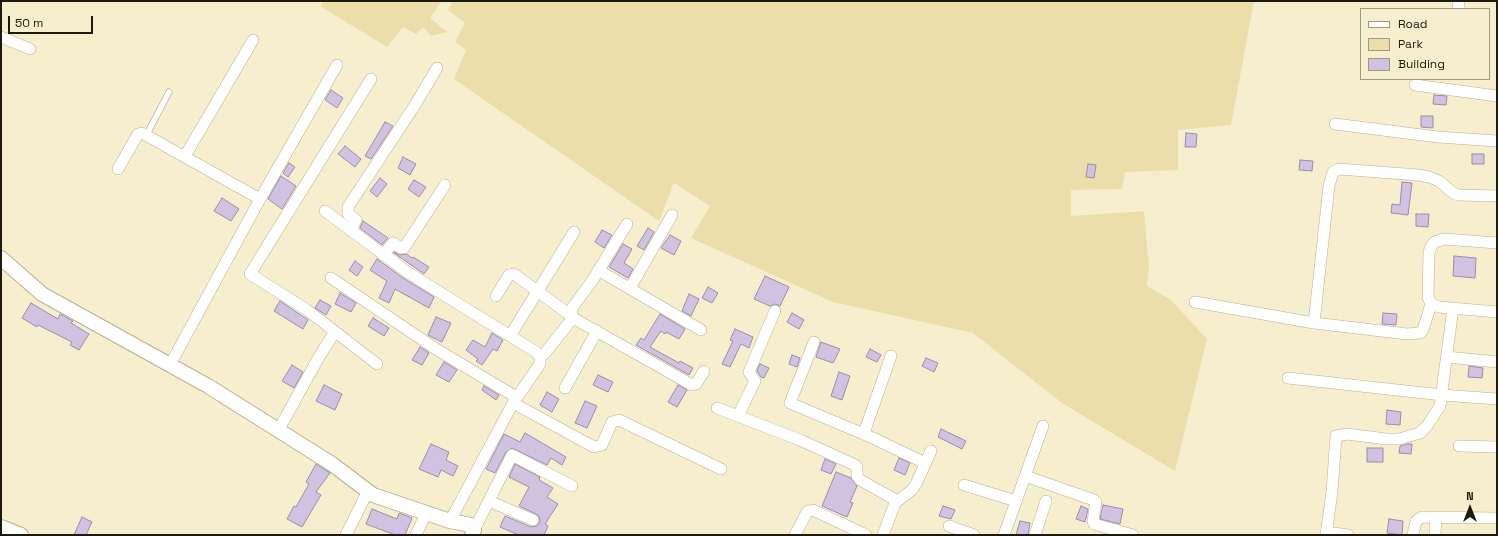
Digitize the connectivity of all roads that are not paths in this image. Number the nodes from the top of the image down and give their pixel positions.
1 (1, 37) edge
2 (253, 40) dead end
3 (30, 49) dead end
4 (337, 65) dead end
5 (437, 68) dead end
6 (371, 79) dead end
7 (1415, 85) dead end
8 (169, 92) dead end
9 (1497, 96) edge
10 (1335, 124) dead end
11 (147, 134) junction
12 (1497, 141) edge
13 (185, 156) junction
14 (118, 169) dead end
15 (445, 185) dead end
16 (1497, 196) edge
17 (260, 199) junction
18 (325, 211) dead end
19 (672, 216) dead end
20 (627, 224) dead end
21 (351, 231) junction
22 (574, 232) dead end
23 (1497, 243) edge
24 (383, 255) junction
25 (1, 258) edge
26 (598, 270) junction
27 (331, 278) dead end
28 (630, 288) junction
29 (538, 291) junction
30 (496, 296) dead end
31 (1195, 302) dead end
32 (1430, 304) junction
33 (1453, 308) junction
34 (775, 311) dead end
35 (1497, 312) edge
36 (571, 317) junction
37 (1314, 323) junction
38 (701, 330) dead end
39 (597, 331) junction
40 (334, 333) junction
41 (510, 336) junction
42 (814, 342) dead end
43 (540, 356) junction
44 (891, 356) dead end
45 (1447, 357) junction
46 (1497, 362) edge
47 (377, 364) dead end
48 (170, 365) junction
49 (704, 371) dead end
50 (1288, 378) dead end
51 (565, 388) dead end
52 (1442, 395) junction
53 (1497, 399) edge
54 (515, 400) junction
55 (717, 408) dead end
56 (738, 416) junction
57 (1043, 426) dead end
58 (278, 431) junction
59 (864, 434) junction
60 (1459, 446) dead end
61 (1497, 447) edge
62 (931, 451) dead end
63 (925, 463) junction
64 (721, 469) dead end
65 (1025, 476) junction
66 (964, 485) dead end
67 (572, 486) dead end
68 (368, 491) junction
69 (489, 501) junction
70 (1016, 501) junction
71 (1046, 501) dead end
72 (896, 503) junction
73 (426, 513) junction
74 (1436, 517) junction
75 (1497, 518) edge
76 (533, 520) dead end
77 (450, 521) junction
78 (949, 526) dead end
79 (1, 527) edge
80 (473, 532) edge
81 (1326, 533) edge
82 (21, 535) edge
83 (346, 535) edge
84 (416, 535) edge
85 (794, 535) edge
86 (866, 535) edge
87 (883, 535) edge
88 (974, 535) edge
89 (1004, 535) edge
90 (1035, 535) edge
91 (1133, 535) edge
92 (1348, 535) edge
93 (1413, 535) edge
94 (1435, 535) edge

1 - 3 street
2 - 13 street
4 - 17 street
5 - 21 street
6 - 40 street
7 - 9 street
8 - 11 lane
10 - 12 street
11 - 13 street
11 - 14 street
13 - 17 street
15 - 24 street
16 - 37 street
17 - 48 street
18 - 21 street
19 - 28 street
20 - 26 street
21 - 24 street
22 - 29 street
23 - 32 street
24 - 41 street
25 - 48 street
26 - 28 street
26 - 36 street
27 - 54 street
28 - 38 street
29 - 30 street
29 - 36 street
29 - 41 street
31 - 37 street
32 - 33 street
32 - 37 street
33 - 35 street
33 - 45 street
34 - 56 street
36 - 39 street
36 - 43 street
39 - 49 street
39 - 51 street
40 - 47 street
40 - 58 street
41 - 43 street
42 - 59 street
43 - 54 street
44 - 59 street
45 - 46 street
45 - 52 street
48 - 58 street
50 - 52 street
52 - 53 street
52 - 81 street
54 - 64 street
54 - 77 street
55 - 56 street
56 - 72 street
57 - 65 street
58 - 68 street
59 - 63 street
60 - 61 street
62 - 63 street
63 - 72 street
65 - 70 street
65 - 91 street
66 - 70 street
67 - 69 street
68 - 73 street
68 - 83 street
69 - 76 street
69 - 80 street
70 - 89 street
71 - 90 street
72 - 87 street
73 - 77 street
73 - 84 street
74 - 75 street
74 - 93 street
74 - 94 street
77 - 80 street
78 - 88 street
79 - 82 street
81 - 92 street
85 - 86 street

